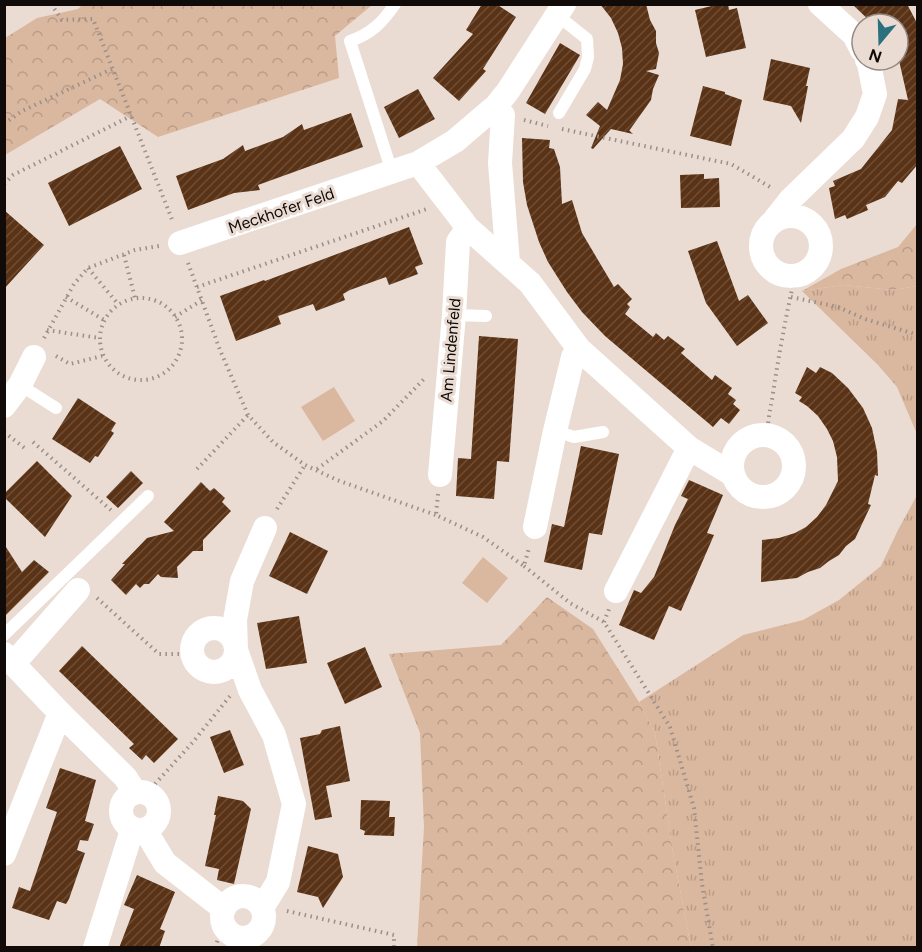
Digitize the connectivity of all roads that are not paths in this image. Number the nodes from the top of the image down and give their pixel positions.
1 (395, 4) edge
2 (820, 4) edge
3 (561, 10) edge
4 (850, 31) edge
5 (871, 72) edge
6 (499, 111) junction
7 (559, 113) dead end
8 (418, 163) junction
9 (392, 172) junction
10 (772, 223) junction
11 (468, 228) junction
12 (180, 243) road end
13 (508, 263) junction
14 (454, 315) junction
15 (486, 316) dead end
16 (579, 349) junction
17 (37, 352) road end
18 (20, 385) junction
19 (4, 406) edge
20 (56, 408) dead end
21 (555, 431) junction
22 (603, 432) dead end
23 (689, 448) junction
24 (732, 474) junction
25 (440, 475) road end
26 (148, 496) dead end
27 (535, 527) road end
28 (266, 528) road end
29 (85, 591) road end
30 (616, 591) dead end
31 (4, 635) edge
32 (236, 650) junction
33 (9, 658) edge
34 (60, 713) junction
35 (139, 830) junction
36 (4, 854) edge
37 (263, 910) junction
38 (222, 928) edge
39 (95, 948) edge

1 - 9 lane
2 - 4 street
3 - 6 street, Meckhofer Feld
3 - 7 lane
5 - 10 street
6 - 8 street, Meckhofer Feld
6 - 13 street
8 - 9 street, Meckhofer Feld
8 - 11 street
9 - 12 street, Meckhofer Feld
10 - 10 street
11 - 13 street
11 - 14 street, Am Lindenfeld
13 - 16 street
14 - 15 lane
14 - 25 street, Am Lindenfeld
16 - 21 street
16 - 23 street
17 - 18 street
18 - 19 street
18 - 20 lane
21 - 22 lane
21 - 27 street
23 - 24 street
23 - 30 street
24 - 24 street
26 - 31 lane
28 - 32 street
29 - 33 street
32 - 32 street
32 - 37 street
33 - 34 street
34 - 35 street
34 - 36 street
35 - 38 street
35 - 39 street
37 - 38 street
37 - 38 street

